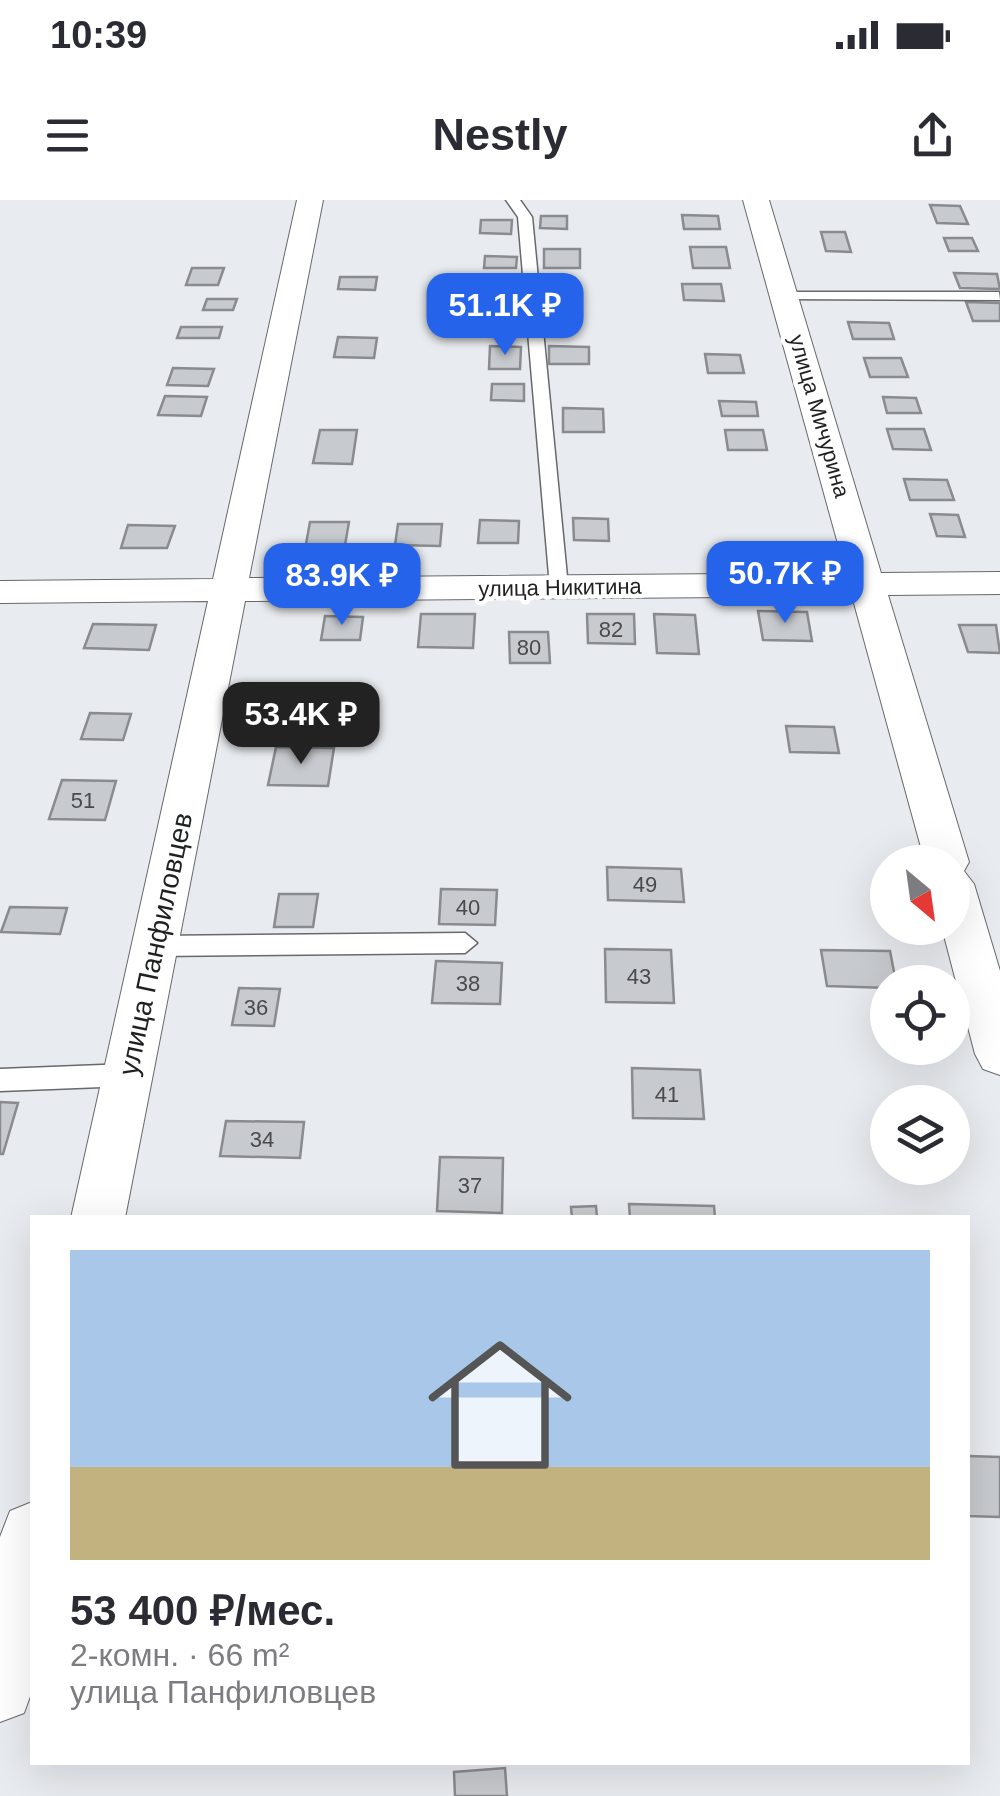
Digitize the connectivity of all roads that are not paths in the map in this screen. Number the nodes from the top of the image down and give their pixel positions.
1 (310, 200) edge
2 (513, 200) edge
3 (756, 200) edge
4 (784, 296) junction
5 (1000, 296) edge
6 (1000, 583) edge
7 (869, 584) junction
8 (560, 587) junction
9 (229, 590) junction
10 (0, 592) edge
11 (941, 845) edge
12 (465, 943) dead end
13 (969, 945) edge
14 (155, 946) junction
15 (1000, 1054) edge
16 (128, 1076) junction
17 (0, 1080) edge
18 (99, 1215) edge
19 (30, 1542) edge
20 (0, 1688) edge

1 - 9 street, улица Панфиловцев
2 - 8 lane
3 - 4 street, улица Мичурина
4 - 5 lane
4 - 7 street, улица Мичурина
6 - 7 street, улица Никитина
7 - 8 street, улица Никитина
7 - 11 street, улица Мичурина
8 - 9 street, улица Никитина
9 - 10 street, улица Никитина
9 - 14 street, улица Панфиловцев
12 - 14 lane
13 - 15 street
14 - 16 street, улица Панфиловцев
16 - 17 lane
16 - 18 street, улица Панфиловцев
19 - 20 street

